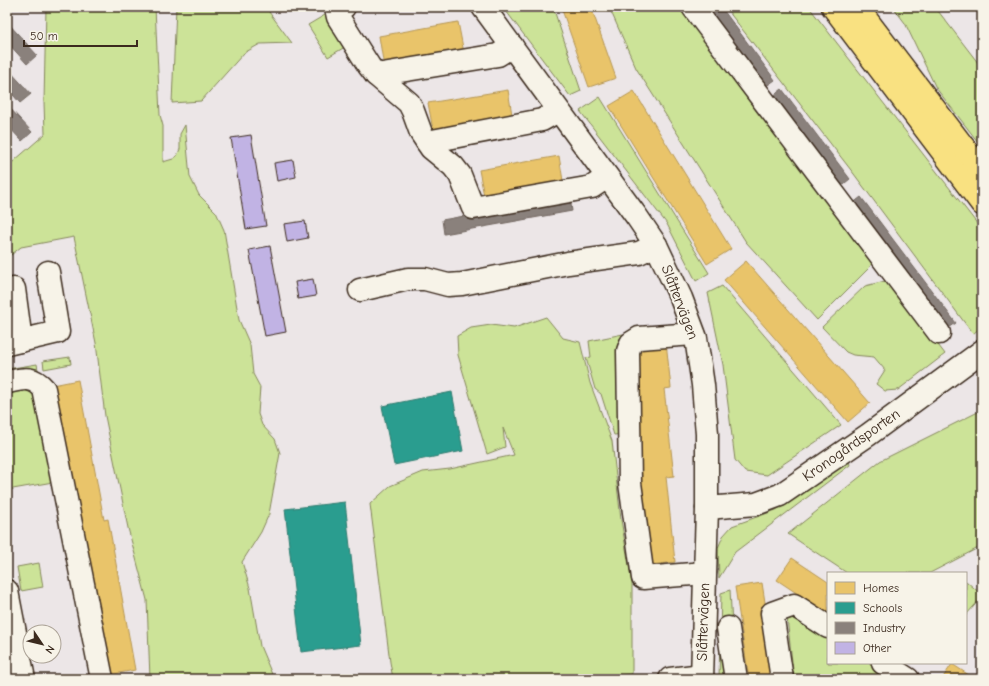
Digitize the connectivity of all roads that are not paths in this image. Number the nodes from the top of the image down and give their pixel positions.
1 (344, 7) edge
2 (483, 7) edge
3 (693, 7) edge
4 (833, 7) edge
5 (857, 7) edge
6 (512, 46) junction
7 (376, 75) junction
8 (558, 111) junction
9 (427, 142) junction
10 (982, 171) edge
11 (608, 177) junction
12 (982, 204) edge
13 (656, 245) junction
14 (48, 272) dead end
15 (14, 290) dead end
16 (360, 290) dead end
17 (939, 332) dead end
18 (694, 334) junction
19 (14, 342) edge
20 (982, 351) edge
21 (7, 382) edge
22 (708, 508) junction
23 (705, 573) junction
24 (7, 591) edge
25 (827, 626) edge
26 (728, 628) dead end
27 (885, 664) edge
28 (702, 677) edge
29 (24, 679) edge
30 (102, 679) edge
31 (670, 679) edge
32 (736, 679) edge
33 (782, 679) edge
34 (908, 679) edge

1 - 7 street
2 - 6 street, Slåttervägen
3 - 17 street
4 - 12 highway
5 - 10 highway
6 - 7 street
6 - 8 street, Slåttervägen
7 - 9 street
8 - 9 street
8 - 11 street, Slåttervägen
9 - 11 street
11 - 13 street, Slåttervägen
13 - 16 street
13 - 18 street, Slåttervägen
14 - 19 street
15 - 19 street
18 - 22 street, Slåttervägen
18 - 23 street
20 - 22 street, Kronogårdsporten
21 - 30 street
22 - 23 street, Slåttervägen
23 - 28 street, Slåttervägen
24 - 29 street
25 - 33 street
26 - 32 street
27 - 34 street
28 - 31 street

